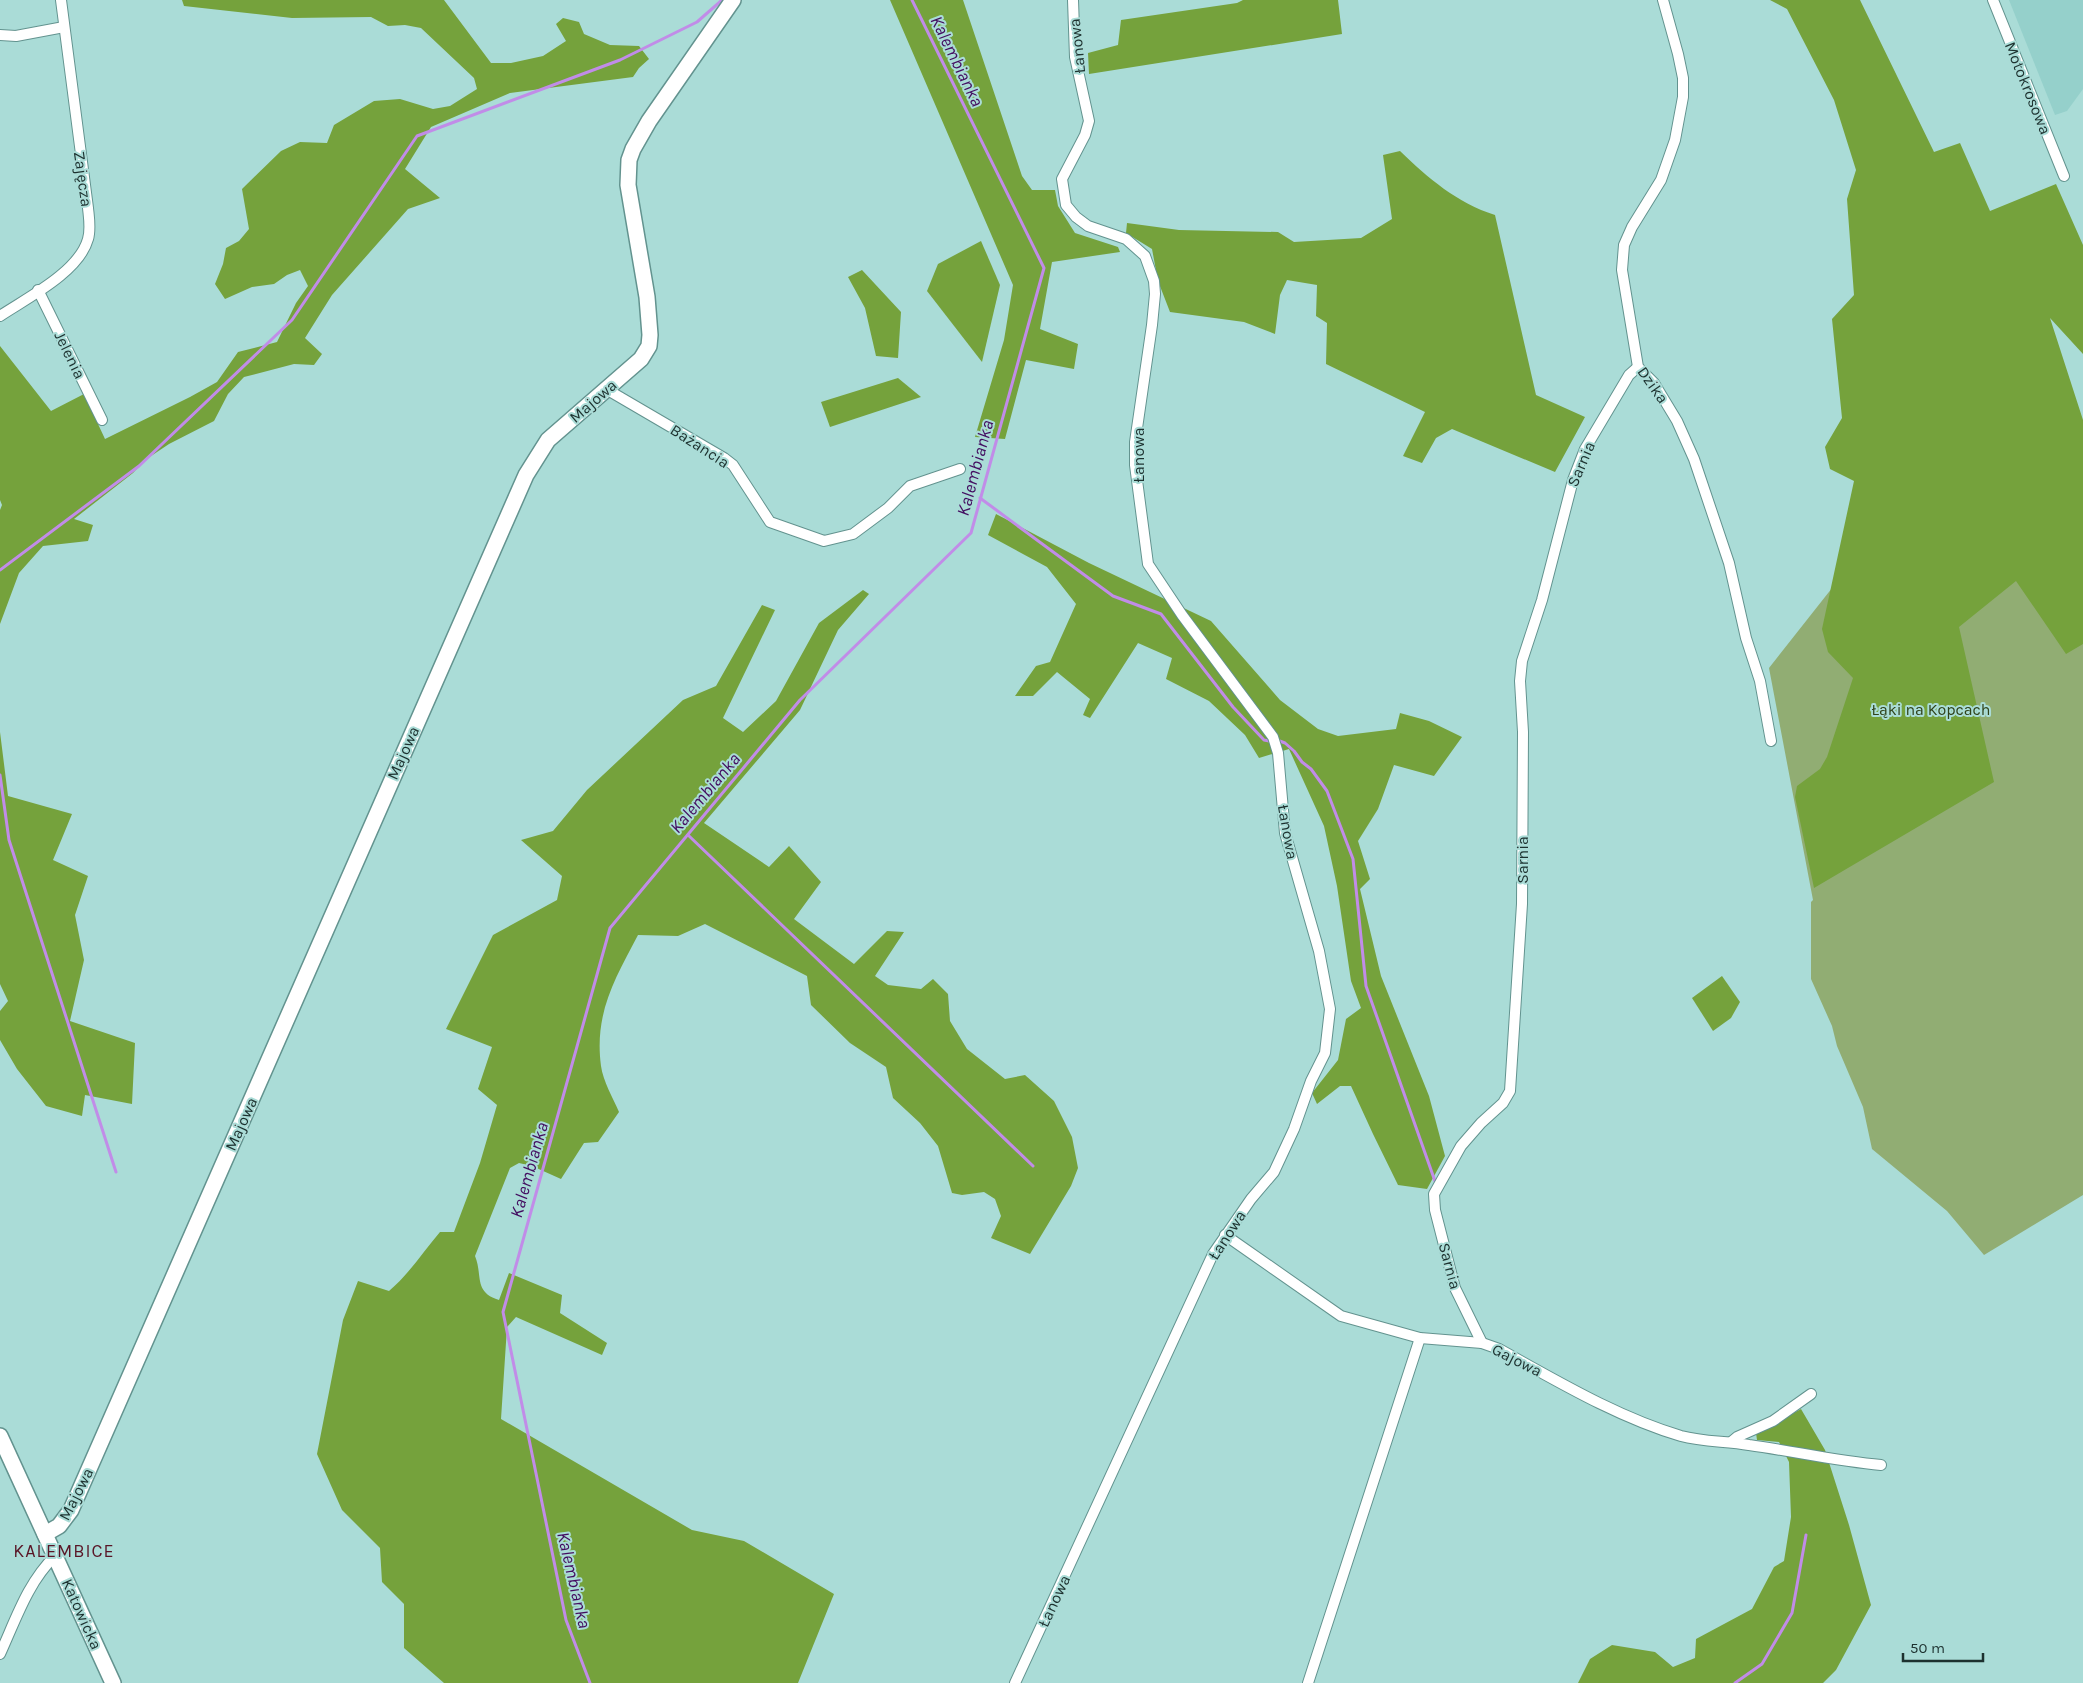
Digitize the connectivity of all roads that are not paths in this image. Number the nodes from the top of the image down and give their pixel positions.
1 (61, 0) edge
2 (732, 0) edge
3 (1073, 0) edge
4 (1663, 0) edge
5 (1993, 0) edge
6 (64, 26) junction
7 (0, 35) edge
8 (2064, 176) dead end
9 (38, 290) junction
10 (0, 316) edge
11 (1638, 367) junction
12 (606, 389) junction
13 (102, 420) dead end
14 (960, 469) dead end
15 (1771, 741) dead end
16 (1225, 1235) junction
17 (1420, 1338) junction
18 (1482, 1343) junction
19 (1811, 1394) dead end
20 (0, 1436) edge
21 (1731, 1442) junction
22 (1881, 1465) dead end
23 (45, 1534) junction
24 (55, 1556) junction
25 (0, 1654) edge
26 (113, 1683) edge
27 (1015, 1683) edge
28 (1308, 1683) edge

1 - 6 street, Zajęcza
2 - 12 street, Majowa
3 - 16 street, Łanowa
4 - 11 street, Dzika
5 - 8 street, Motokrosowa
6 - 7 street
6 - 9 street, Zajęcza
9 - 10 street, Zajęcza
9 - 13 street, Jelenia
11 - 15 street, Dzika
11 - 18 street, Sarnia
12 - 14 street, Bażancia
12 - 23 street, Majowa
16 - 17 street, Gajowa
16 - 27 street, Łanowa
17 - 18 street, Gajowa
17 - 28 street
18 - 21 street, Gajowa
19 - 21 street
20 - 23 street, Katowicka
21 - 22 street, Gajowa
23 - 24 street, Katowicka
24 - 25 street
24 - 26 street, Katowicka

